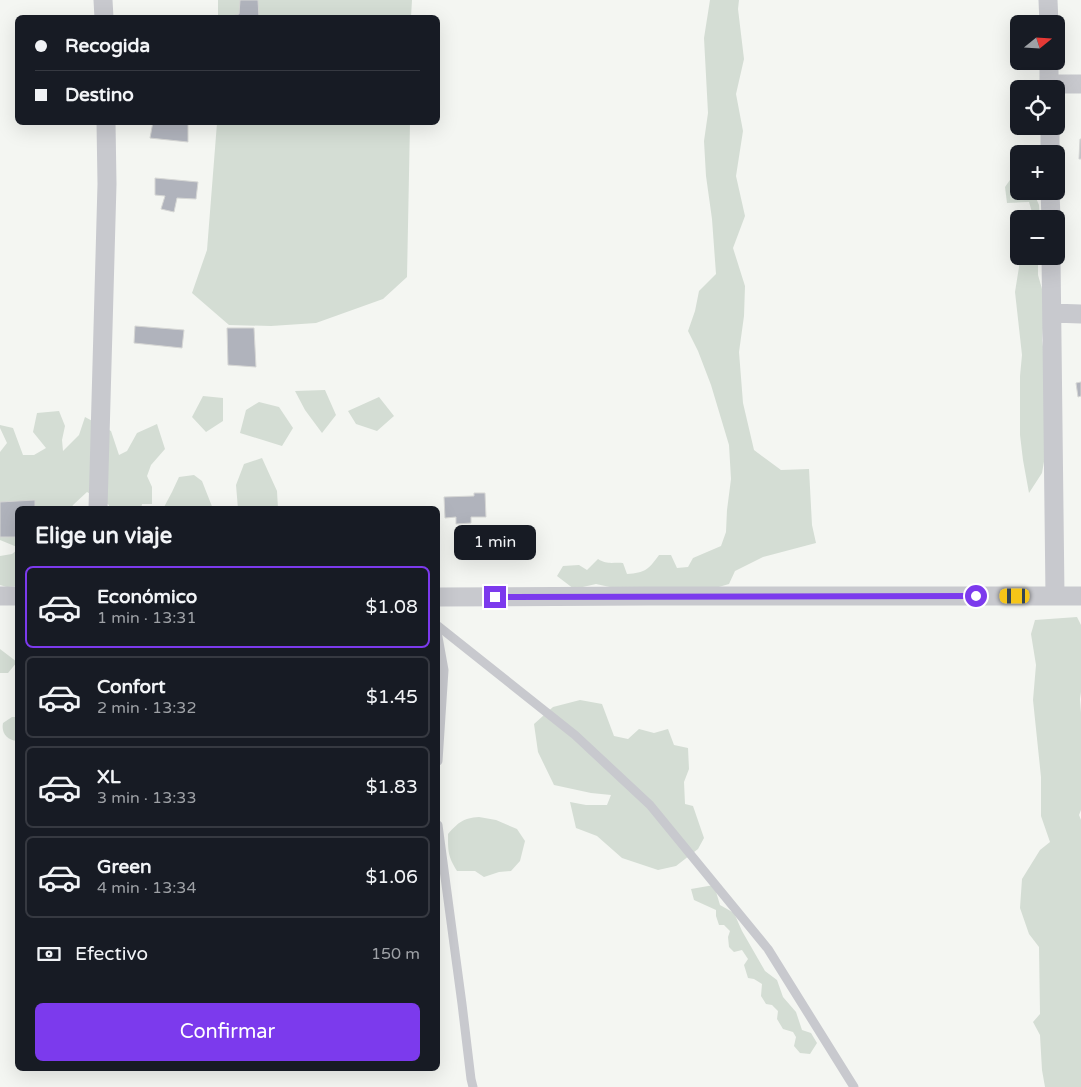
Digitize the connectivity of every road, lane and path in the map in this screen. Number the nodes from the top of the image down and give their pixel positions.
1 (103, 0) edge
2 (1048, 0) edge
3 (104, 15) edge
4 (1049, 15) edge
5 (1081, 84) edge
6 (1065, 85) edge
7 (106, 125) edge
8 (1051, 265) edge
9 (1052, 313) junction
10 (1081, 314) edge
11 (98, 506) edge
12 (0, 596) edge
13 (15, 596) edge
14 (1055, 596) junction
15 (1081, 596) edge
16 (440, 597) edge
17 (440, 628) edge
18 (440, 648) edge
19 (440, 731) edge
20 (440, 841) edge
21 (473, 1087) edge
22 (854, 1087) edge

1 - 3 street
2 - 4 street
5 - 6 street
7 - 11 street
8 - 9 street
9 - 10 street
9 - 14 street
12 - 13 street
14 - 15 street
14 - 16 street
17 - 22 lane
18 - 19 lane
20 - 21 lane

